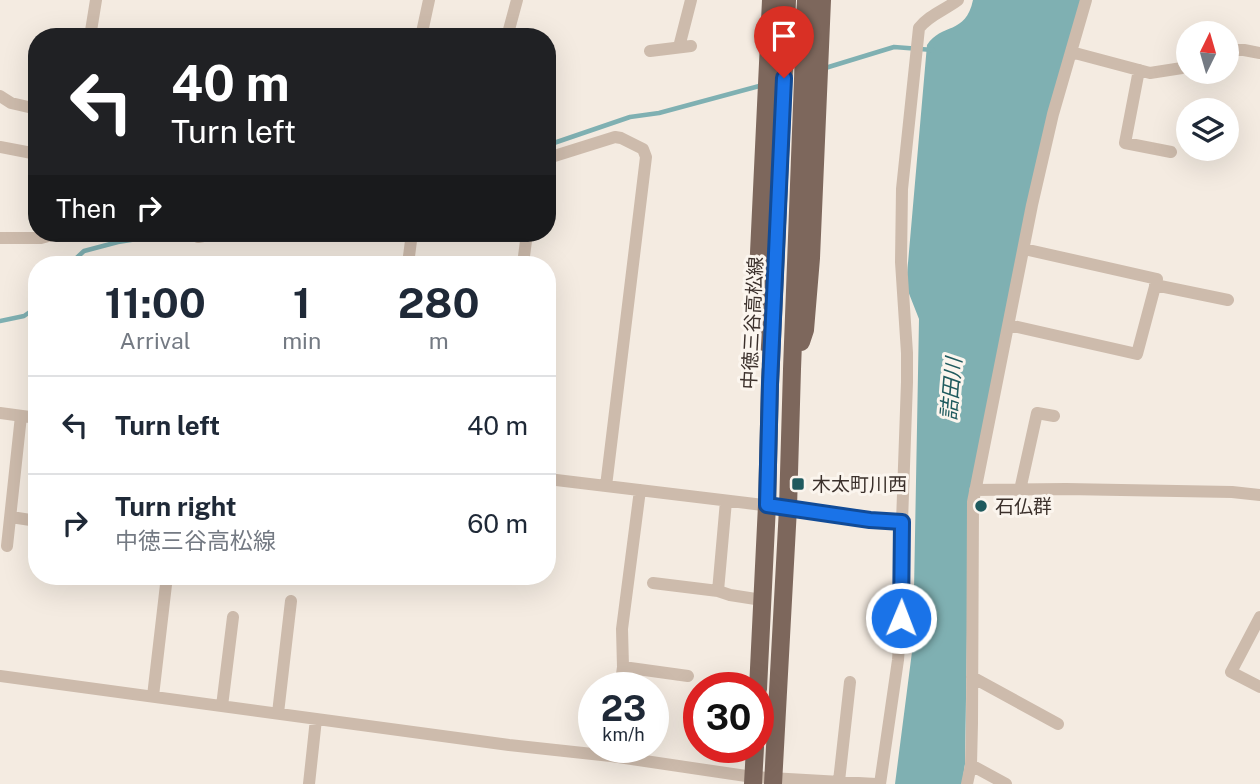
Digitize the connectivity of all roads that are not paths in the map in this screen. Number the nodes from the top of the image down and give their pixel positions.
1 (96, 0) edge
2 (429, 0) edge
3 (517, 0) edge
4 (691, 0) edge
5 (771, 0) edge
6 (787, 0) edge
7 (806, 0) edge
8 (822, 0) edge
9 (958, 0) edge
10 (1086, 0) edge
11 (91, 28) edge
12 (423, 28) edge
13 (509, 28) edge
14 (1239, 50) edge
15 (650, 51) dead end
16 (1071, 52) junction
17 (1260, 53) edge
18 (1176, 69) edge
19 (1139, 70) junction
20 (0, 96) edge
21 (28, 107) edge
22 (0, 147) edge
23 (28, 152) edge
24 (1171, 152) dead end
25 (556, 155) edge
26 (0, 238) edge
27 (28, 238) edge
28 (1024, 249) junction
29 (1155, 285) junction
30 (1228, 300) dead end
31 (1009, 325) junction
32 (792, 369) junction
33 (770, 384) junction
34 (0, 413) edge
35 (22, 416) junction
36 (1054, 416) dead end
37 (28, 417) edge
38 (556, 480) edge
39 (606, 486) junction
40 (640, 490) junction
41 (1020, 490) junction
42 (975, 491) junction
43 (1260, 495) edge
44 (726, 500) junction
45 (767, 505) junction
46 (788, 508) junction
47 (11, 517) junction
48 (28, 519) edge
49 (902, 522) junction
50 (8, 545) dead end
51 (653, 583) dead end
52 (166, 585) edge
53 (718, 591) junction
54 (762, 600) junction
55 (291, 601) dead end
56 (233, 617) dead end
57 (1258, 625) edge
58 (623, 667) junction
59 (622, 672) edge
60 (759, 672) edge
61 (683, 675) edge
62 (0, 676) edge
63 (972, 677) junction
64 (850, 682) dead end
65 (1260, 687) edge
66 (153, 696) junction
67 (222, 706) junction
68 (278, 713) junction
69 (316, 719) junction
70 (1058, 724) dead end
71 (578, 750) edge
72 (667, 763) edge
73 (971, 765) junction
74 (753, 780) edge
75 (773, 781) edge
76 (839, 781) junction
77 (309, 784) edge
78 (878, 784) edge
79 (967, 784) edge
80 (1006, 784) edge

1 - 11 street
2 - 12 street
3 - 13 street
4 - 15 street
5 - 33 main road
6 - 33 main road, 中徳三谷高松線
7 - 32 main road
8 - 32 main road
9 - 49 street
10 - 16 street
14 - 17 street
16 - 19 street
16 - 28 street
18 - 19 street
19 - 24 street
20 - 21 street
22 - 23 street
25 - 39 street
26 - 27 street
28 - 29 street
28 - 31 street
29 - 30 street
29 - 31 street
31 - 42 street
32 - 46 main road
33 - 45 main road, 中徳三谷高松線
34 - 35 street
35 - 37 street
35 - 47 street
36 - 41 street
38 - 39 street
39 - 40 street
40 - 44 street
40 - 58 street
41 - 42 street
41 - 43 street
42 - 63 street
44 - 45 street
44 - 53 street
45 - 46 street
45 - 54 main road, 中徳三谷高松線
46 - 49 street
46 - 75 main road
47 - 48 street
47 - 50 street
49 - 78 street
51 - 53 street
52 - 66 street
53 - 54 street
54 - 60 main road, 中徳三谷高松線
55 - 68 street
56 - 67 street
57 - 65 street
58 - 59 street
58 - 61 street
62 - 66 street
63 - 70 street
63 - 73 street
64 - 76 street
66 - 67 street
67 - 68 street
68 - 69 street
69 - 71 street
69 - 77 street
72 - 74 street
73 - 79 street
73 - 80 street
74 - 75 street
75 - 76 street
76 - 78 street

